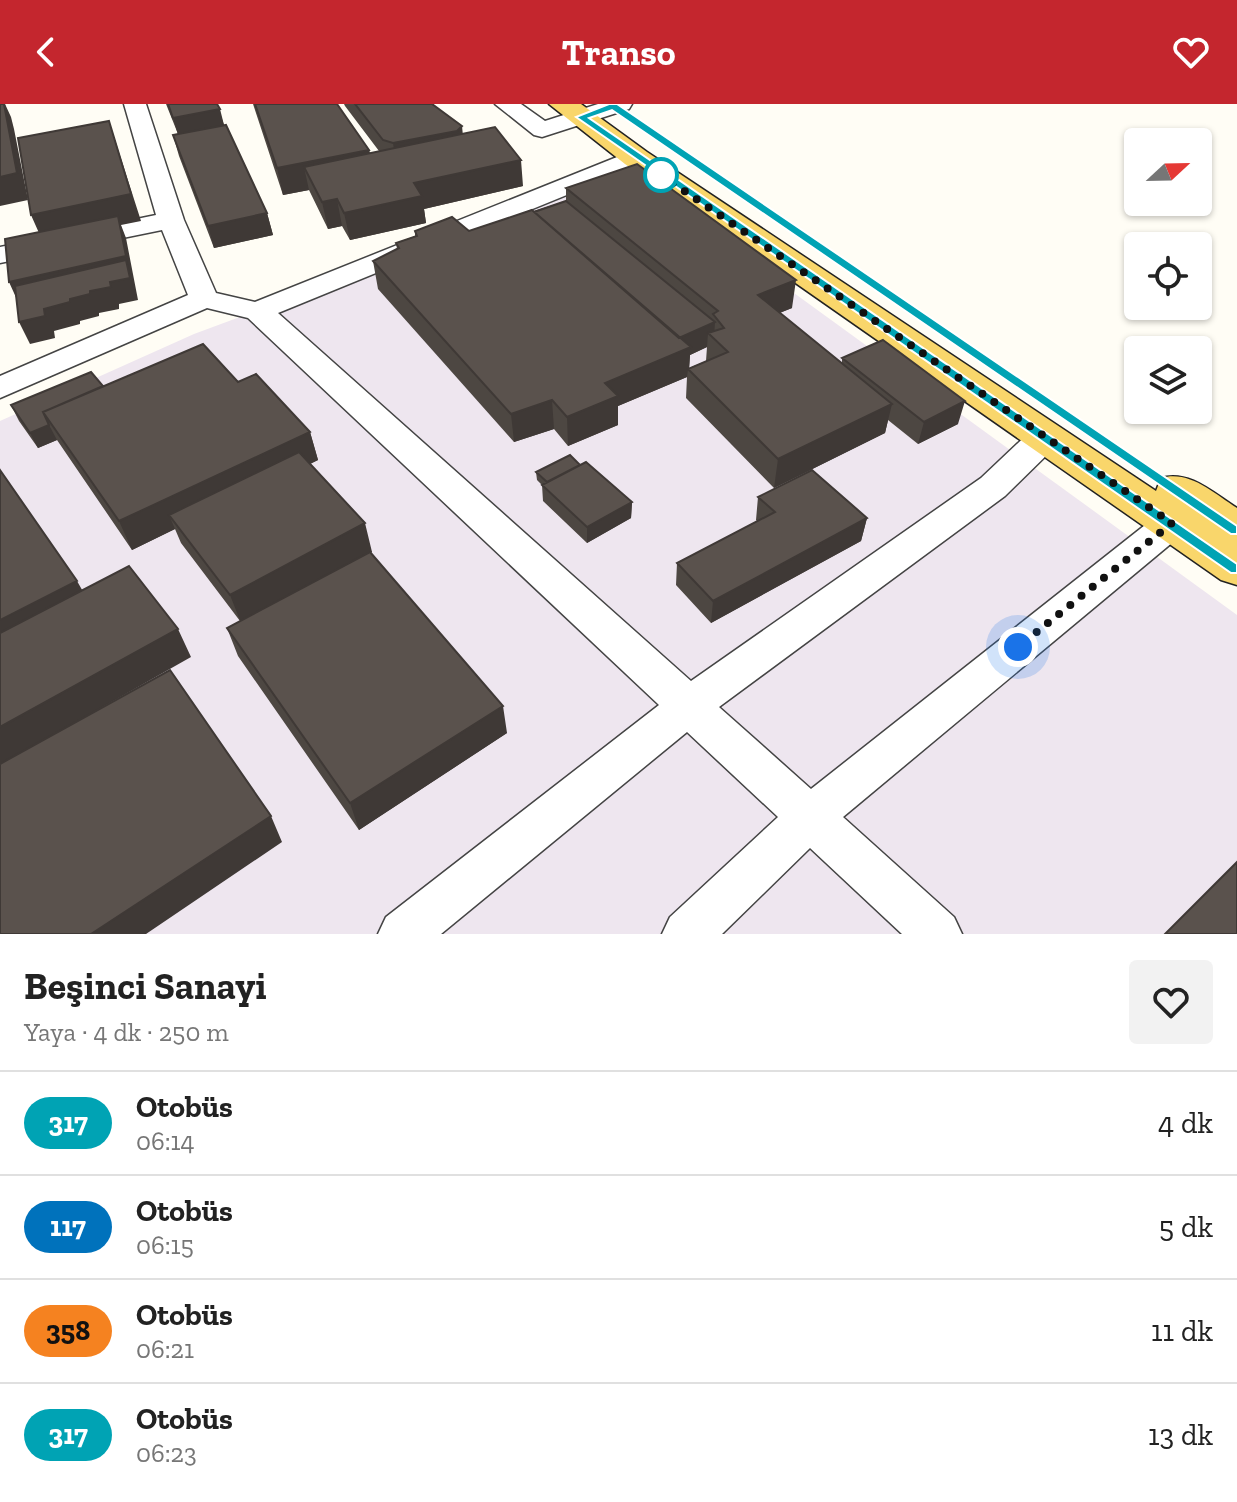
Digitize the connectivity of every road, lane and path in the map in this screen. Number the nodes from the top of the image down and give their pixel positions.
1 (135, 104) edge
2 (506, 104) edge
3 (597, 107) edge
4 (636, 158) junction
5 (171, 220) junction
6 (0, 255) edge
7 (204, 299) junction
8 (258, 311) junction
9 (0, 388) edge
10 (1046, 436) junction
11 (1172, 523) junction
12 (1237, 530) edge
13 (1237, 568) edge
14 (688, 706) junction
15 (810, 817) junction
16 (403, 934) edge
17 (687, 934) edge
18 (937, 934) edge

1 - 5 street
2 - 3 street
3 - 4 main road
3 - 12 main road
4 - 8 street
4 - 10 main road
5 - 6 street
5 - 7 street
7 - 8 street
7 - 9 street
8 - 14 street
10 - 11 main road
10 - 14 street
11 - 13 main road
11 - 15 street
14 - 15 street
14 - 16 street
15 - 17 street
15 - 18 street

